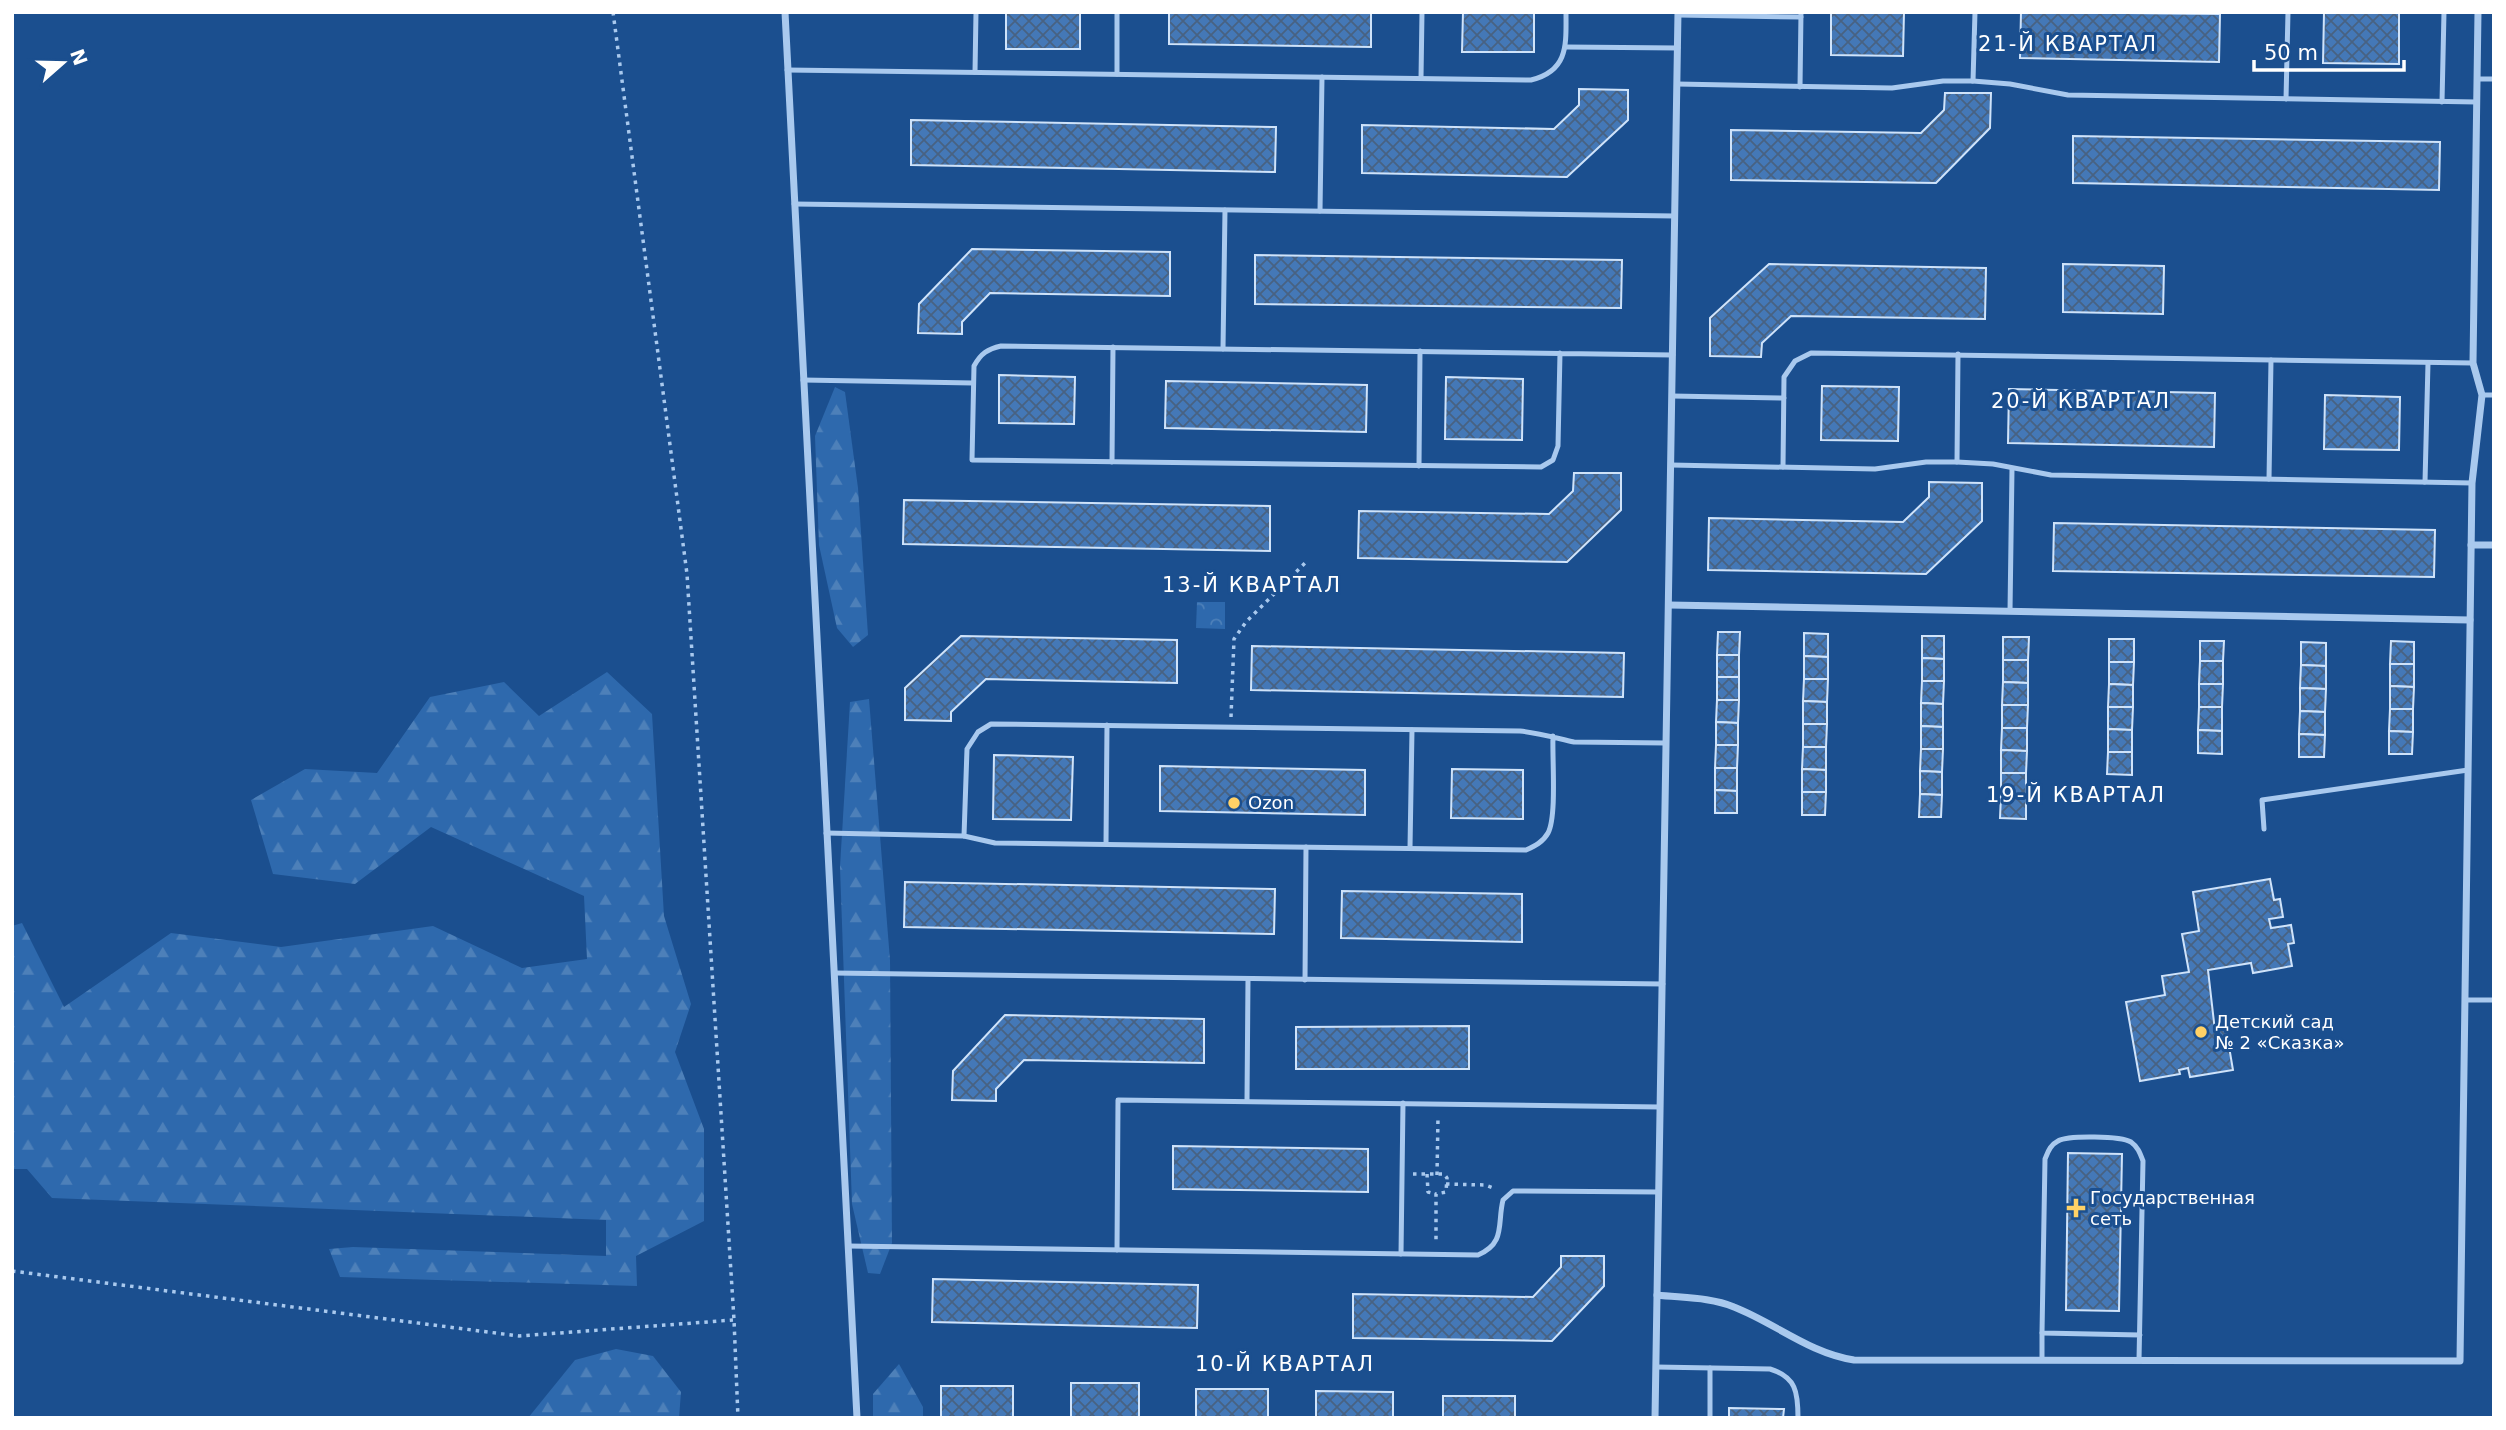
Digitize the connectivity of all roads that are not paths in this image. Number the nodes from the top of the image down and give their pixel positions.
1 (785, 12) edge
2 (976, 12) edge
3 (1117, 12) edge
4 (1422, 12) edge
5 (1566, 12) edge
6 (1975, 12) edge
7 (2288, 12) edge
8 (2444, 12) edge
9 (2478, 12) edge
10 (1678, 13) edge
11 (1801, 15) edge
12 (1566, 47) junction
13 (1678, 48) junction
14 (787, 70) junction
15 (975, 72) junction
16 (1117, 74) junction
17 (1322, 77) junction
18 (1421, 78) junction
19 (2477, 79) junction
20 (2494, 79) edge
21 (1973, 81) junction
22 (1677, 84) junction
23 (1800, 87) junction
24 (2286, 99) junction
25 (2442, 102) junction
26 (2477, 102) junction
27 (794, 204) junction
28 (1225, 210) junction
29 (1320, 211) junction
30 (1675, 216) junction
31 (1113, 347) junction
32 (1223, 348) junction
33 (1420, 351) junction
34 (1559, 353) junction
35 (1958, 354) junction
36 (1673, 355) junction
37 (2271, 360) junction
38 (2428, 363) junction
39 (2473, 363) junction
40 (803, 380) junction
41 (973, 383) junction
42 (2482, 395) junction
43 (2494, 395) edge
44 (1672, 396) junction
45 (1784, 398) junction
46 (1112, 462) junction
47 (1957, 462) junction
48 (1671, 465) junction
49 (1419, 466) junction
50 (1783, 467) junction
51 (2012, 469) junction
52 (2269, 480) junction
53 (2426, 482) junction
54 (2472, 483) junction
55 (2471, 545) junction
56 (2494, 545) edge
57 (1668, 605) junction
58 (2010, 611) junction
59 (2470, 620) junction
60 (1107, 725) junction
61 (1412, 730) junction
62 (1553, 736) junction
63 (1666, 743) junction
64 (2468, 770) junction
65 (2264, 829) dead end
66 (827, 833) junction
67 (964, 836) junction
68 (1106, 844) junction
69 (1306, 847) junction
70 (1410, 848) junction
71 (834, 973) junction
72 (1248, 979) junction
73 (1305, 979) junction
74 (1662, 984) junction
75 (2465, 999) junction
76 (2494, 1000) edge
77 (1247, 1101) junction
78 (1403, 1104) junction
79 (1660, 1107) junction
80 (1659, 1192) junction
81 (848, 1246) junction
82 (1116, 1250) junction
83 (1401, 1254) junction
84 (1657, 1295) junction
85 (2042, 1333) junction
86 (2140, 1335) junction
87 (2042, 1360) junction
88 (2139, 1360) junction
89 (1656, 1367) junction
90 (1710, 1368) junction
91 (857, 1418) edge
92 (1656, 1418) edge
93 (1710, 1418) edge
94 (1798, 1418) edge

1 - 14 street
2 - 15 lane
3 - 16 lane
4 - 18 lane
5 - 12 lane
6 - 21 lane
7 - 24 lane
8 - 25 lane
9 - 19 street
10 - 11 lane
10 - 13 street
11 - 23 lane
12 - 13 lane
12 - 18 lane
13 - 22 street
14 - 15 lane
14 - 27 street
15 - 16 lane
16 - 17 lane
17 - 18 lane
17 - 29 lane
19 - 20 lane
19 - 26 street
21 - 23 lane
21 - 24 lane
22 - 23 lane
22 - 30 street
24 - 25 lane
25 - 26 lane
26 - 39 street
27 - 28 lane
27 - 40 street
28 - 29 lane
28 - 32 lane
29 - 30 lane
30 - 36 street
31 - 32 lane
31 - 41 lane
31 - 46 lane
32 - 33 lane
33 - 34 lane
33 - 49 lane
34 - 36 lane
34 - 49 lane
35 - 37 lane
35 - 45 lane
35 - 47 lane
36 - 44 street
37 - 38 lane
37 - 52 lane
38 - 39 lane
38 - 53 lane
39 - 42 street
40 - 41 lane
40 - 66 street
41 - 46 lane
42 - 43 lane
42 - 54 street
44 - 45 lane
44 - 48 street
45 - 50 lane
46 - 49 lane
47 - 50 lane
47 - 51 lane
48 - 50 lane
48 - 57 street
51 - 52 lane
51 - 58 lane
52 - 53 lane
53 - 54 lane
54 - 55 street
55 - 56 street
55 - 59 street
57 - 58 street
57 - 63 street
58 - 59 street
59 - 64 street
60 - 61 lane
60 - 67 lane
60 - 68 lane
61 - 62 lane
61 - 70 lane
62 - 63 lane
62 - 70 lane
63 - 74 street
64 - 65 lane
64 - 75 street
66 - 67 lane
66 - 71 street
67 - 68 lane
68 - 69 lane
69 - 70 lane
69 - 73 lane
71 - 72 lane
71 - 81 street
72 - 73 lane
72 - 77 lane
73 - 74 lane
74 - 79 street
75 - 76 lane
75 - 88 street
77 - 78 lane
77 - 82 lane
78 - 79 lane
78 - 83 lane
79 - 80 street
80 - 83 lane
80 - 84 street
81 - 82 lane
81 - 91 street
82 - 83 lane
84 - 87 street
84 - 89 street
85 - 86 lane
85 - 86 lane
85 - 87 lane
86 - 88 lane
87 - 88 street
89 - 90 lane
89 - 92 street
90 - 93 lane
90 - 94 lane

